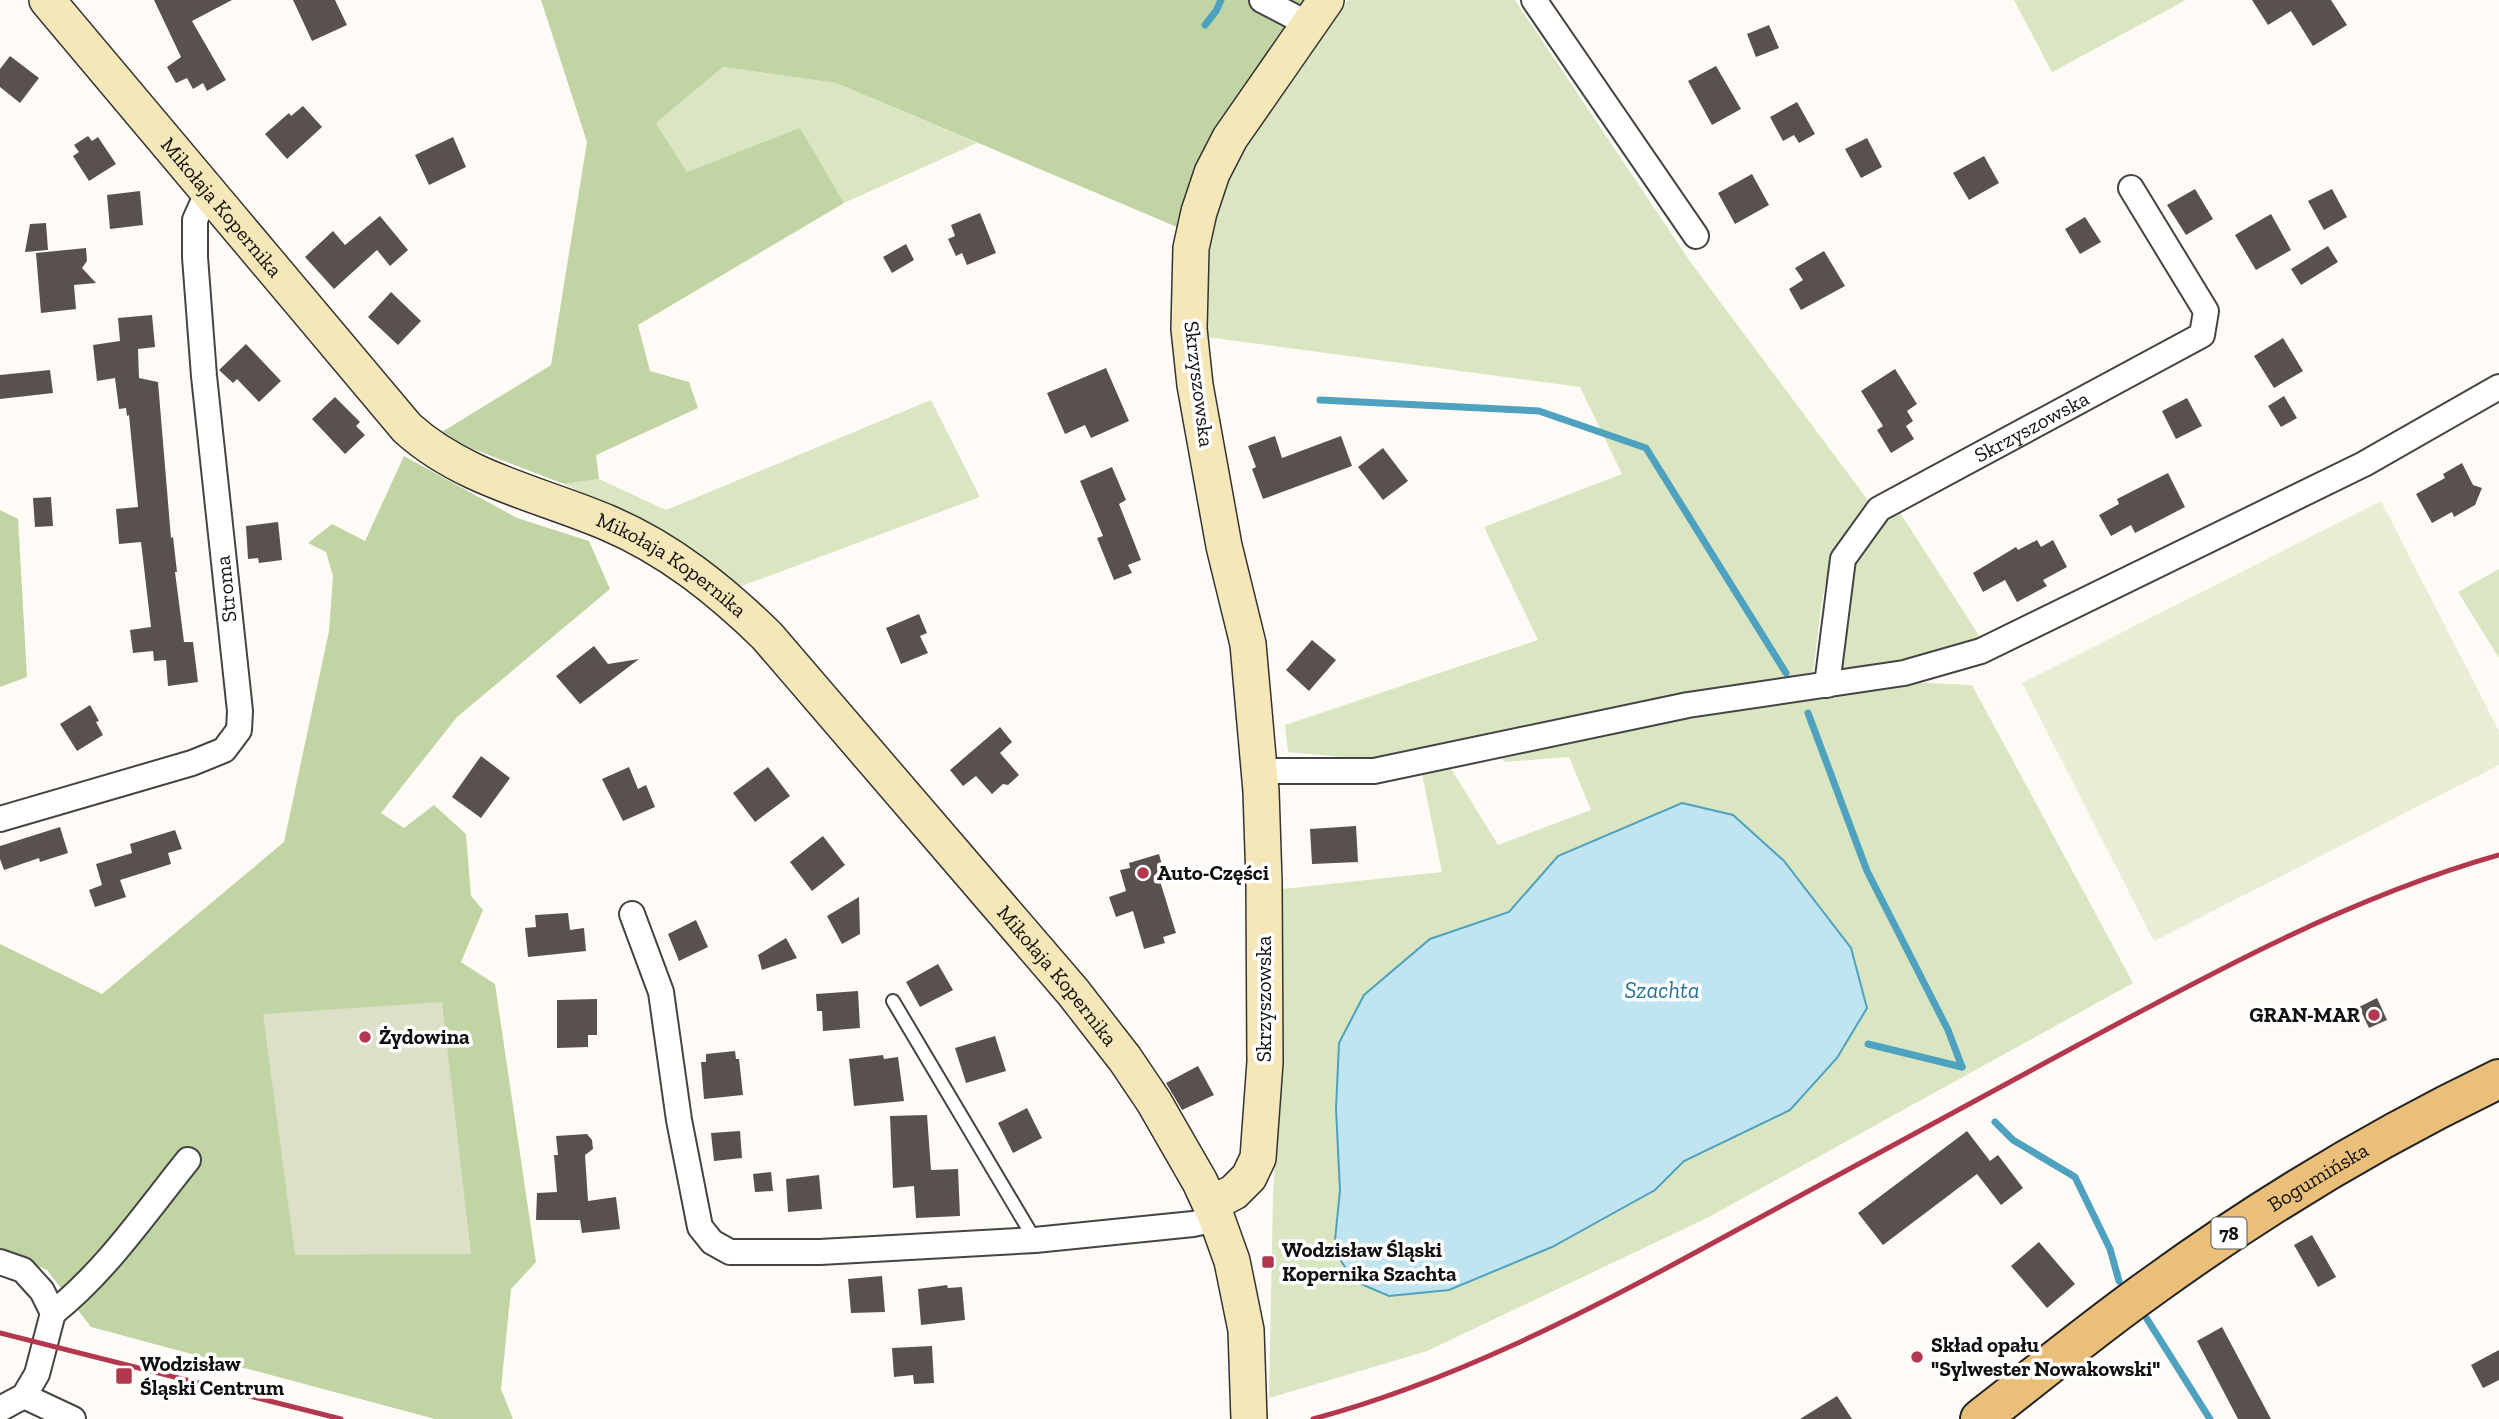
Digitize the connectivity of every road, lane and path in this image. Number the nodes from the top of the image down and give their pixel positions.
1 (47, 0) edge
2 (1262, 0) edge
3 (1534, 0) edge
4 (1317, 12) edge
5 (2131, 188) dead end
6 (208, 191) junction
7 (1696, 236) dead end
8 (2499, 387) edge
9 (1827, 685) junction
10 (1260, 771) junction
11 (0, 819) edge
12 (632, 914) dead end
13 (893, 1001) dead end
14 (2499, 1079) edge
15 (188, 1160) dead end
16 (1214, 1211) junction
17 (1035, 1240) junction
18 (0, 1262) edge
19 (53, 1313) junction
20 (24, 1395) junction
21 (0, 1409) edge
22 (73, 1419) edge
23 (1249, 1419) edge
24 (1980, 1419) edge

1 - 6 street, Mikołaja Kopernika
2 - 4 street, Skrzyszowska
3 - 7 street
4 - 10 street, Skrzyszowska
5 - 9 street, Skrzyszowska
6 - 11 street, Stroma
6 - 16 street, Mikołaja Kopernika
8 - 9 street
9 - 10 street
10 - 16 street, Skrzyszowska
12 - 17 street
13 - 17 lane
14 - 24 main road, Bogumińska / 78
15 - 19 street
16 - 17 street
16 - 23 street, Mikołaja Kopernika
18 - 19 street
19 - 20 street
20 - 21 street
20 - 22 street

